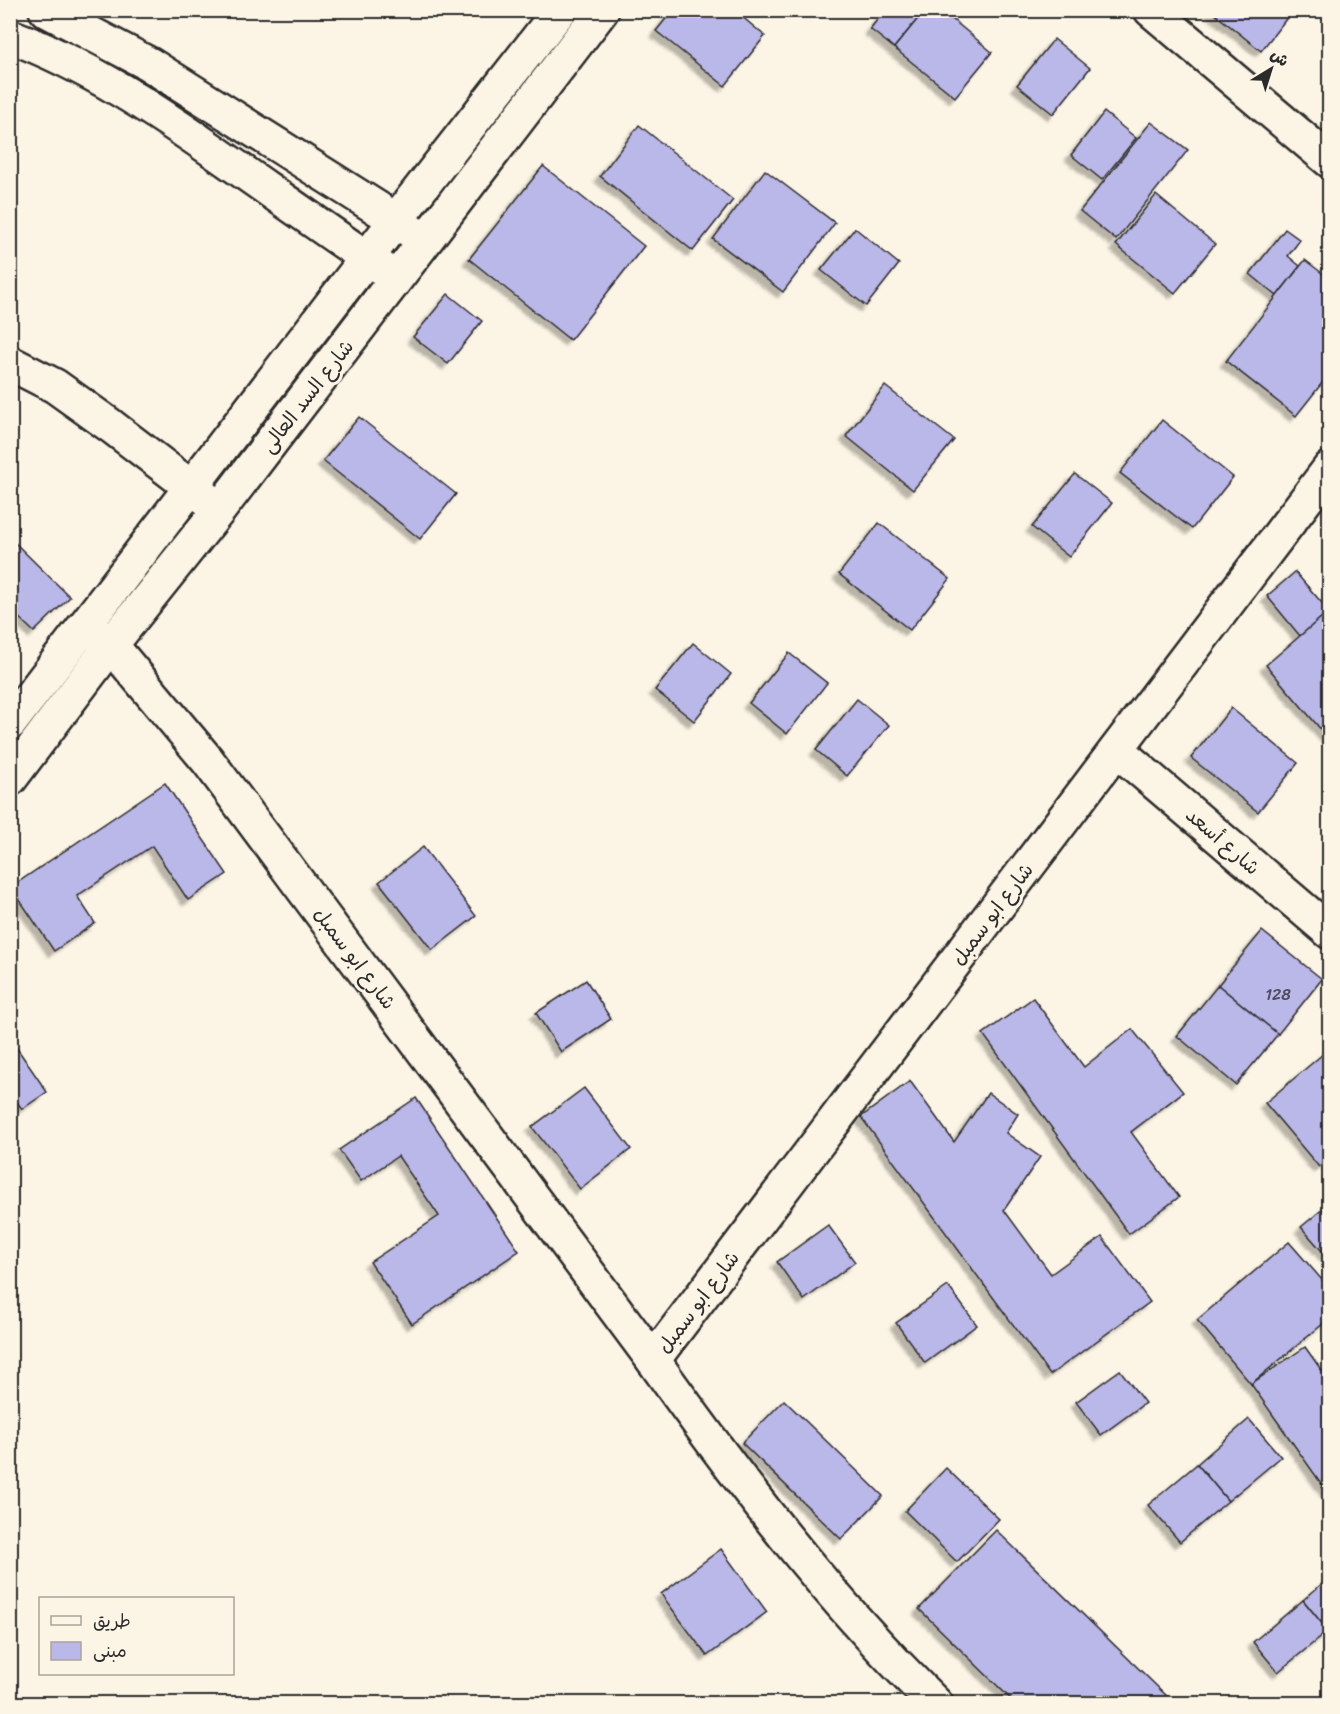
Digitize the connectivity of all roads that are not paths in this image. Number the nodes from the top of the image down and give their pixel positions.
1 (46, 10) edge
2 (560, 10) edge
3 (602, 10) edge
4 (1151, 10) edge
5 (10, 36) edge
6 (1329, 161) edge
7 (396, 220) junction
8 (426, 242) junction
9 (366, 258) junction
10 (397, 279) junction
11 (10, 363) edge
12 (1329, 468) edge
13 (193, 487) junction
14 (219, 510) junction
15 (98, 636) junction
16 (10, 723) edge
17 (1117, 750) junction
18 (10, 779) edge
19 (1329, 932) edge
20 (653, 1360) junction
21 (936, 1704) edge

1 - 7 street
2 - 7 street
3 - 8 street, شارع السد العالى
4 - 6 street
5 - 9 street
7 - 8 street
7 - 9 street
8 - 10 street, شارع السد العالى
9 - 10 street
9 - 13 street
10 - 14 street, شارع السد العالى
11 - 13 street
12 - 17 street, شارع ابو سمبل
13 - 14 street
13 - 15 street
14 - 15 street, شارع السد العالى
15 - 16 street
15 - 18 street, شارع السد العالى
15 - 20 street, شارع ابو سمبل
17 - 19 street, شارع أسعد
17 - 20 street, شارع ابو سمبل
20 - 21 street, شارع ابو سمبل

